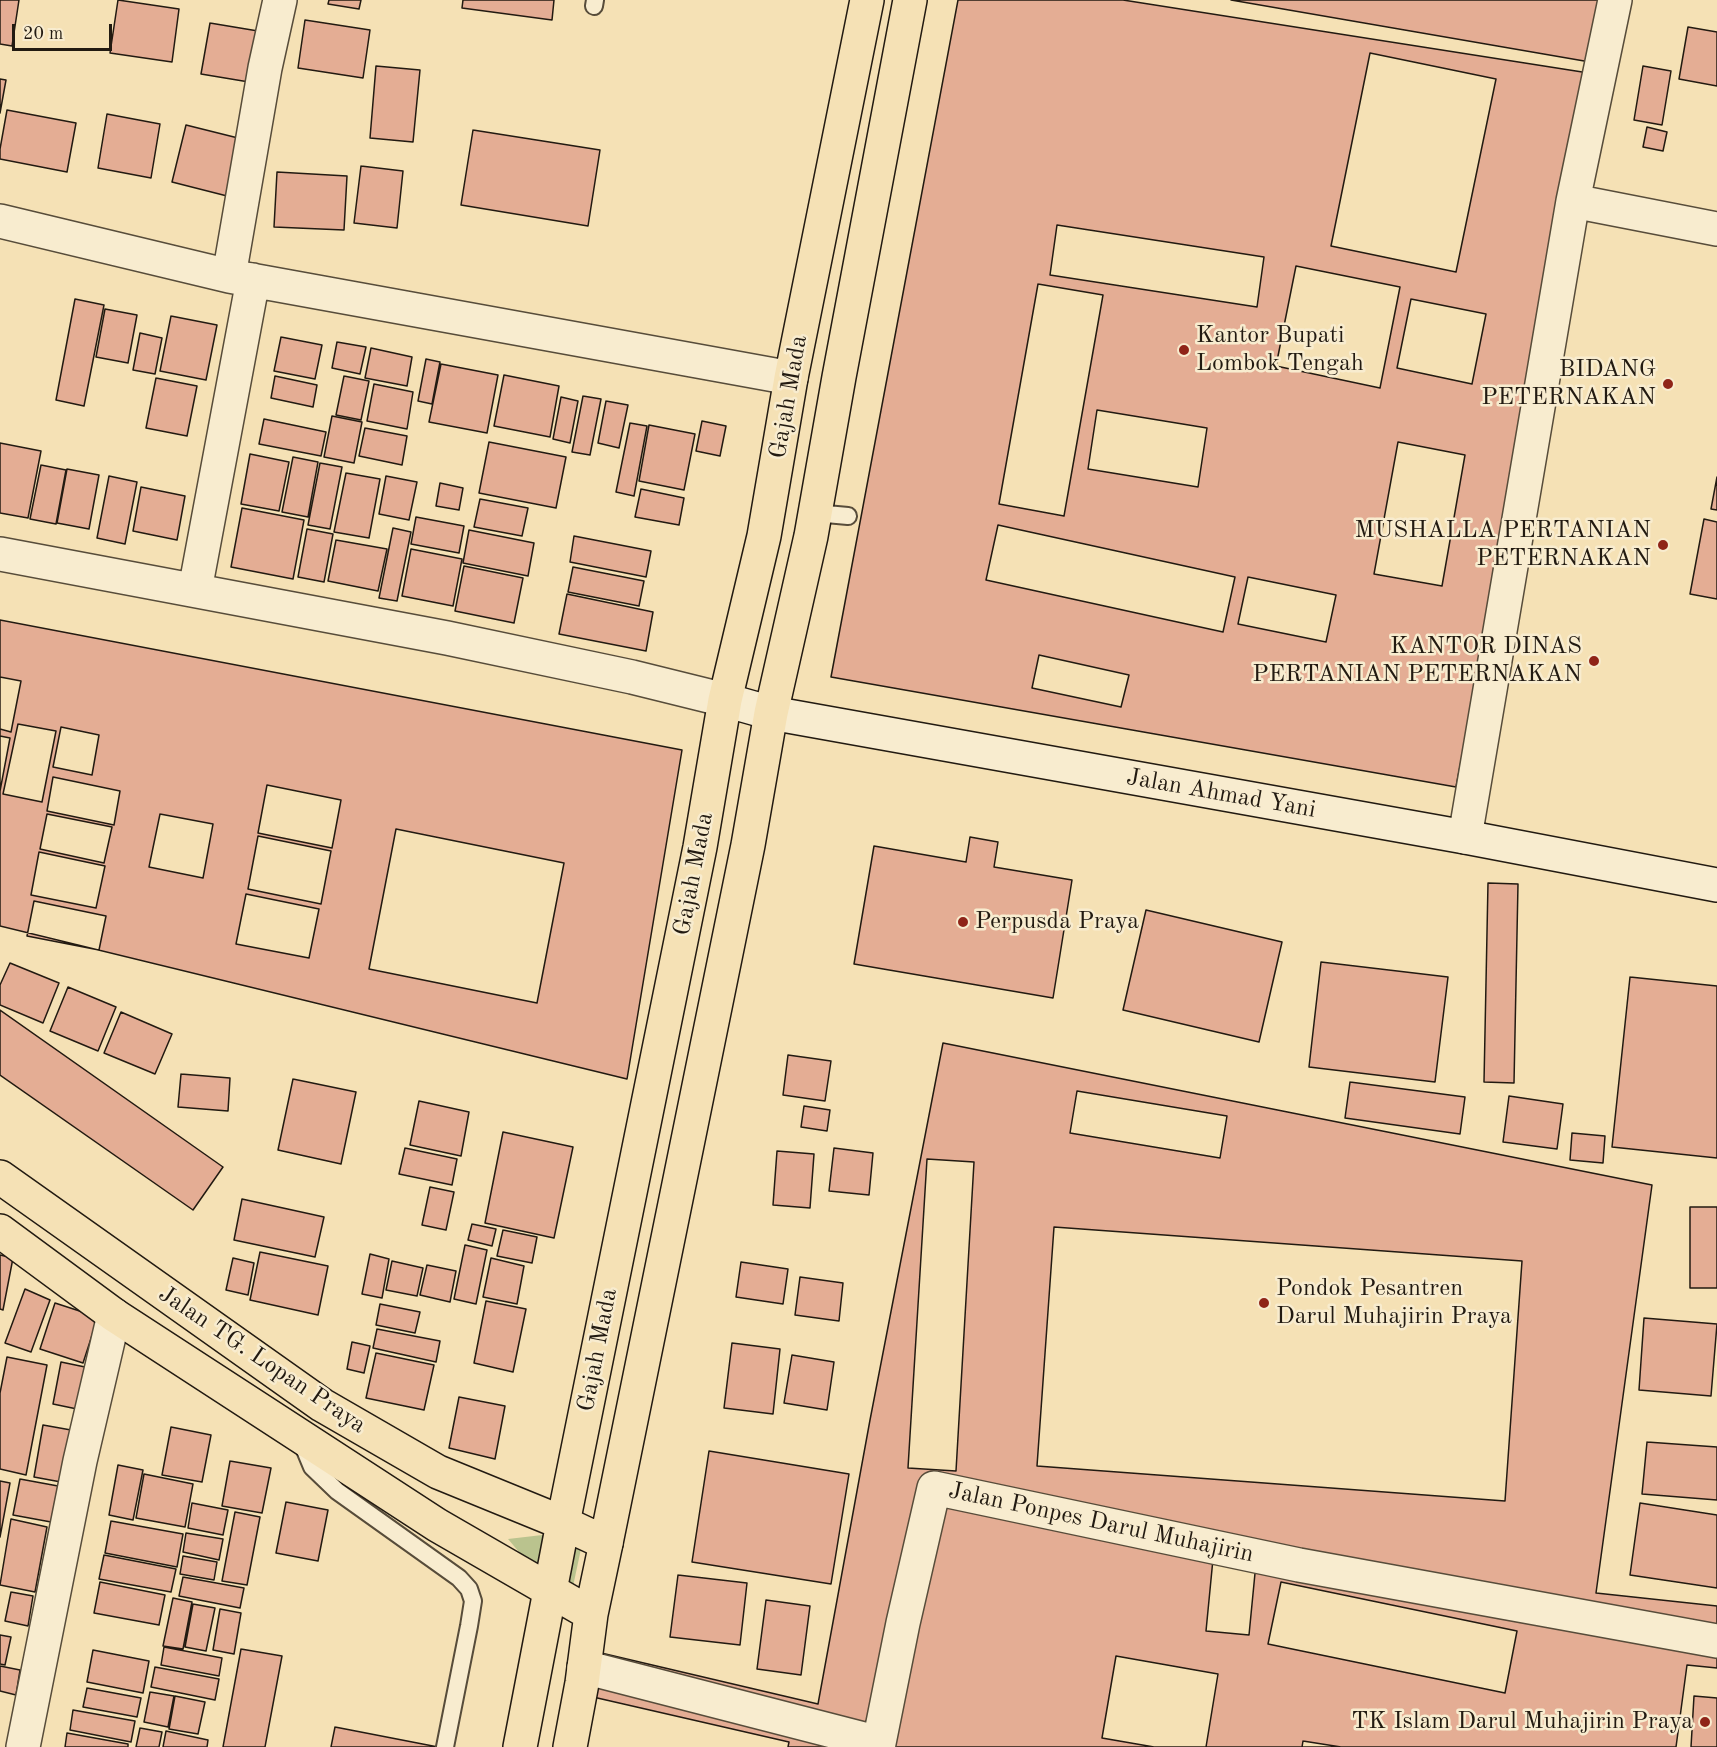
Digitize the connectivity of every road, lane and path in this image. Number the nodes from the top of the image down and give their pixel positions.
1 (280, 0) edge
2 (867, 0) edge
3 (910, 0) edge
4 (1615, 0) edge
5 (858, 47) junction
6 (898, 61) junction
7 (1573, 201) junction
8 (0, 221) edge
9 (1717, 229) edge
10 (241, 278) junction
11 (791, 378) junction
12 (815, 513) junction
13 (848, 516) dead end
14 (0, 554) edge
15 (195, 590) junction
16 (725, 700) junction
17 (771, 713) junction
18 (1465, 837) junction
19 (1717, 885) edge
20 (0, 1178) edge
21 (0, 1232) edge
22 (114, 1315) junction
23 (300, 1436) junction
24 (563, 1523) junction
25 (606, 1543) junction
26 (550, 1590) junction
27 (591, 1614) junction
28 (1717, 1641) edge
29 (584, 1667) junction
30 (22, 1747) edge
31 (445, 1747) edge
32 (520, 1747) edge
33 (570, 1747) edge

1 - 10 street
2 - 5 main road, Gajah Mada
3 - 6 main road, Gajah Mada
4 - 7 street
5 - 6 main road
5 - 11 main road, Gajah Mada
6 - 12 main road, Gajah Mada
7 - 9 street
7 - 18 street
8 - 10 street
10 - 11 street
10 - 15 street
11 - 16 main road, Gajah Mada
12 - 13 lane
12 - 17 main road, Gajah Mada
14 - 15 street, Jalan Ahmad Yani
15 - 16 street, Jalan Ahmad Yani
16 - 17 street, Jalan Ahmad Yani
16 - 24 main road, Gajah Mada
17 - 18 street, Jalan Ahmad Yani
17 - 25 main road, Gajah Mada
18 - 19 street, Jalan Ahmad Yani
20 - 24 main road, Jalan TG. Lopan Praya
21 - 22 main road, Jalan TG. Lopan Praya
22 - 23 main road, Jalan TG. Lopan Praya
22 - 30 street
23 - 26 main road, Jalan TG. Lopan Praya
23 - 31 lane
24 - 25 main road, Jalan TG. Lopan Praya
24 - 26 main road, Gajah Mada
25 - 27 main road, Gajah Mada
26 - 27 main road, Jalan TG. Lopan Praya
26 - 32 main road, Gajah Mada
27 - 29 main road, Gajah Mada
28 - 29 street, Jalan Ponpes Darul Muhajirin
29 - 33 main road, Gajah Mada

